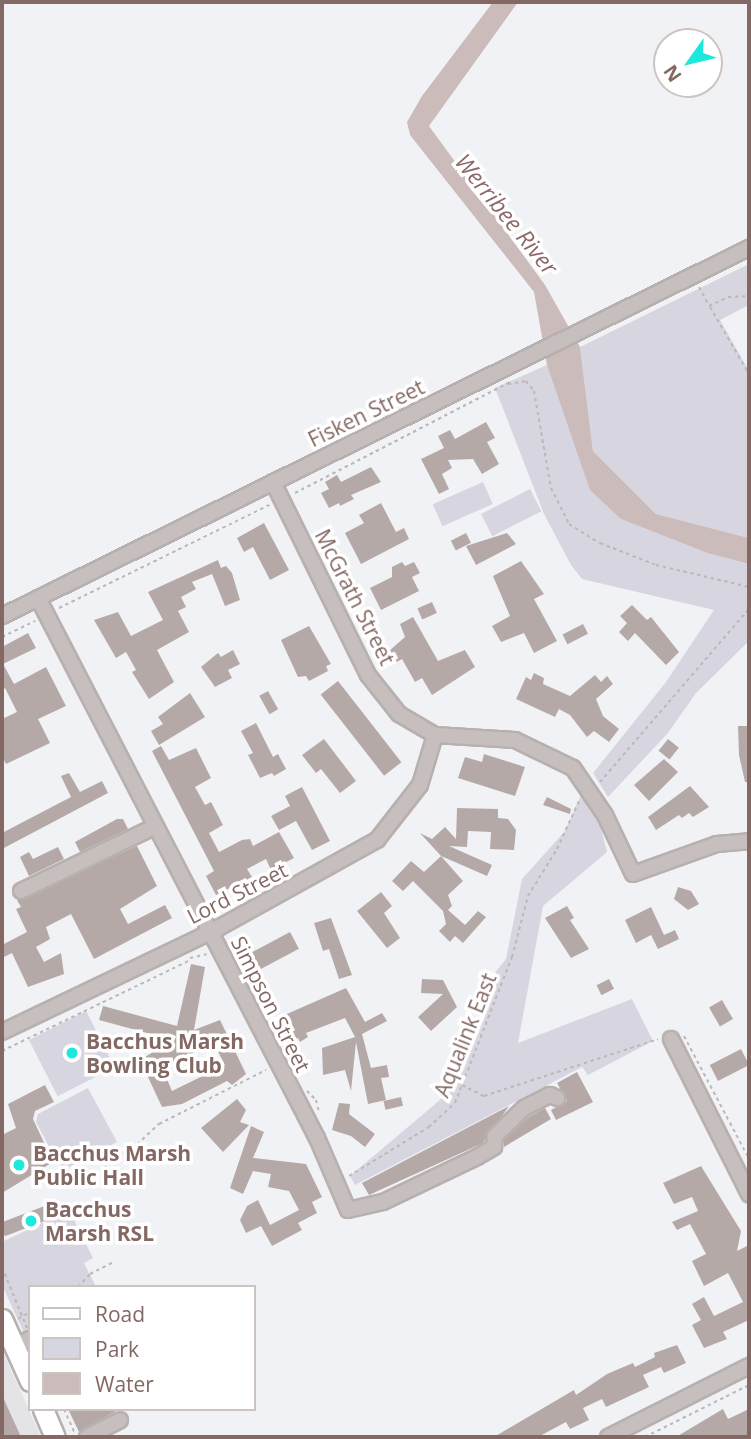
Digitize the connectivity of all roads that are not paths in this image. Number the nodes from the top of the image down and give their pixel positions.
1 (749, 248) edge
2 (273, 481) junction
3 (38, 598) junction
4 (2, 616) edge
5 (435, 735) junction
6 (154, 827) junction
7 (749, 841) edge
8 (21, 891) dead end
9 (211, 932) junction
10 (2, 1032) edge
11 (671, 1039) road end
12 (557, 1098) dead end
13 (749, 1194) edge
14 (2, 1319) edge
15 (22, 1343) edge
16 (749, 1366) edge
17 (28, 1372) edge
18 (44, 1411) edge
19 (120, 1420) dead end
20 (55, 1437) edge
21 (87, 1437) edge
22 (608, 1437) edge

1 - 2 street, Fisken Street
2 - 3 street, Fisken Street
2 - 5 street, McGrath Street
3 - 4 street, Fisken Street
3 - 6 street, Simpson Street
5 - 7 street, McGrath Street
5 - 9 street, Lord Street
6 - 8 street
6 - 9 street, Simpson Street
9 - 10 street, Lord Street
9 - 12 street, Simpson Street
11 - 13 street
14 - 15 main road
15 - 17 main road
16 - 22 street
18 - 20 main road
19 - 21 street

